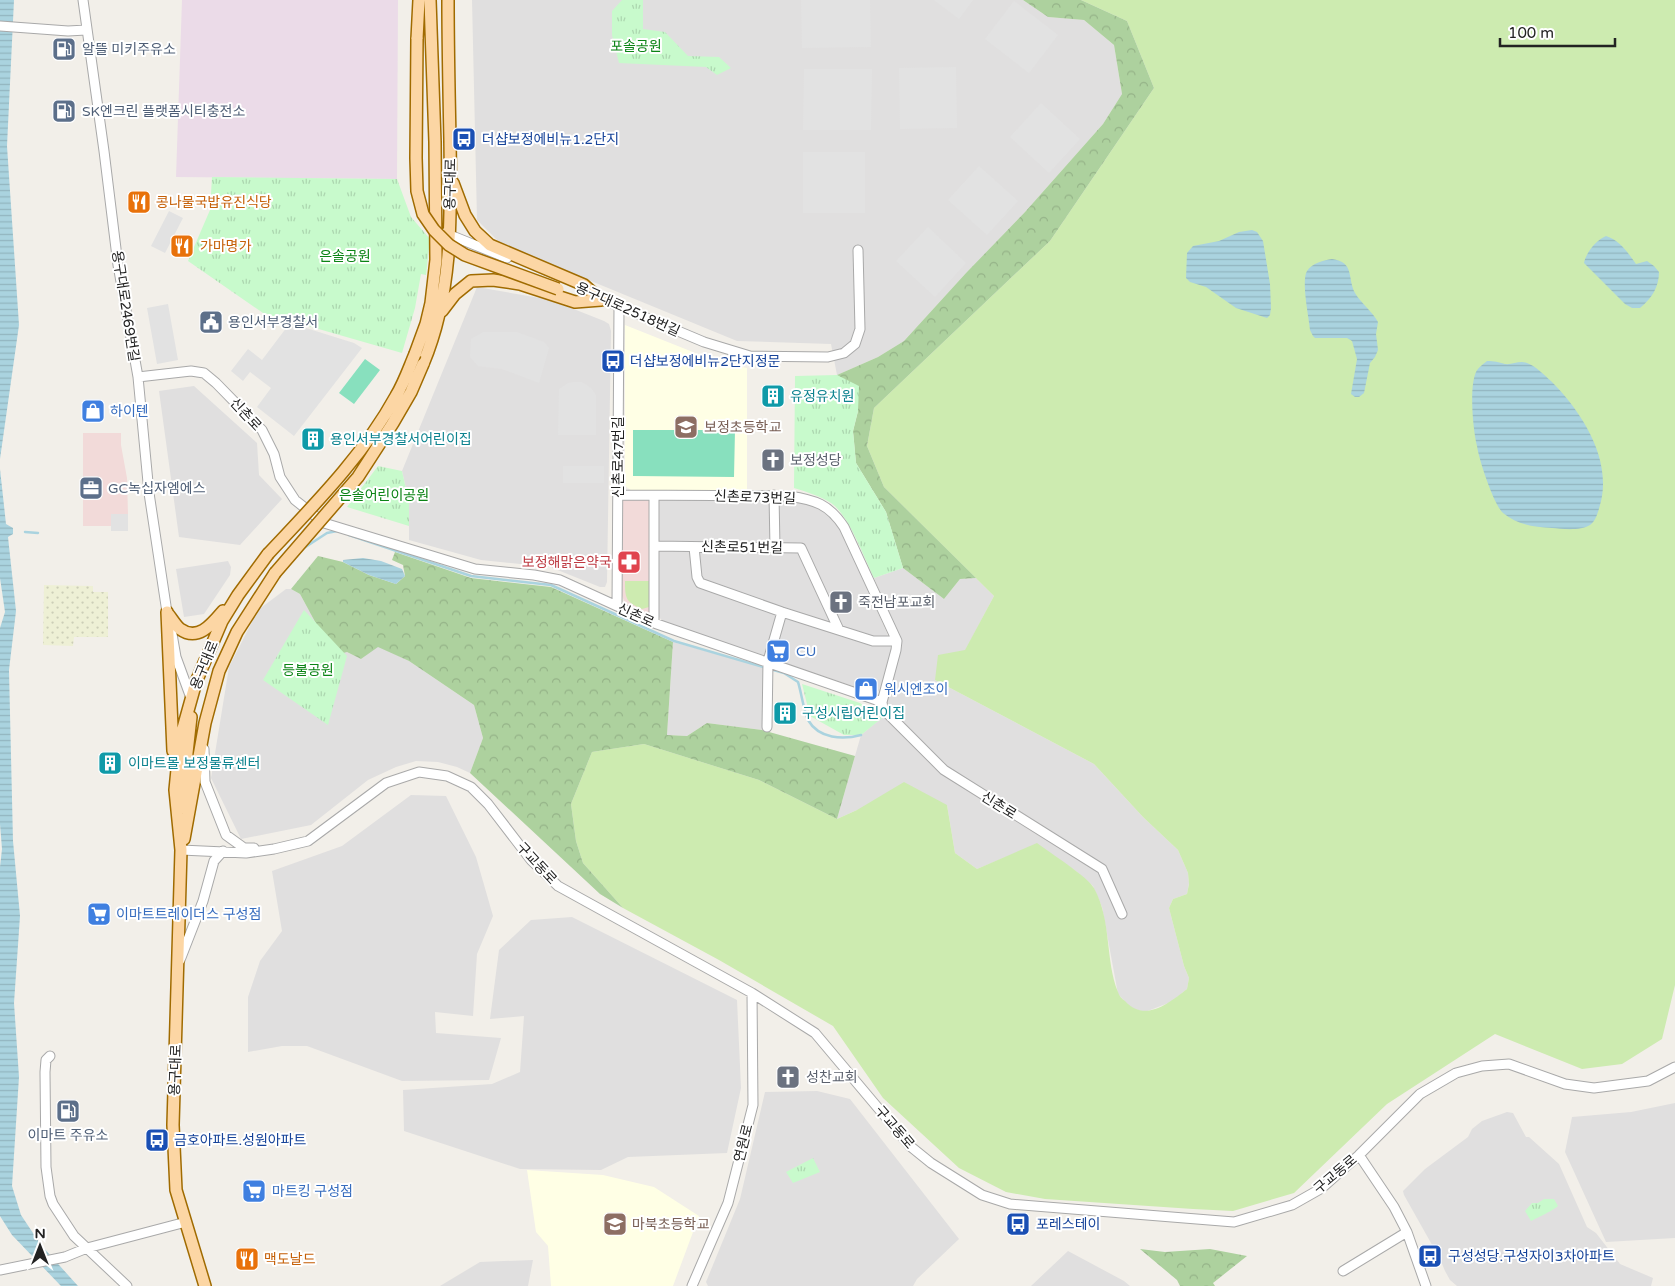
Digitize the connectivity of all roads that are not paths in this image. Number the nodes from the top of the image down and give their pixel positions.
1 (82, 0) edge
2 (419, 0) edge
3 (430, 0) edge
4 (448, 0) edge
5 (0, 26) edge
6 (86, 30) junction
7 (435, 142) junction
8 (450, 177) junction
9 (450, 198) junction
10 (435, 229) junction
11 (449, 235) junction
12 (858, 250) dead end
13 (434, 278) junction
14 (601, 300) junction
15 (619, 307) junction
16 (440, 314) junction
17 (436, 327) junction
18 (138, 377) junction
19 (618, 495) junction
20 (774, 495) junction
21 (654, 496) junction
22 (654, 546) junction
23 (694, 547) junction
24 (775, 548) junction
25 (238, 595) junction
26 (617, 606) junction
27 (167, 612) junction
28 (782, 612) junction
29 (654, 623) junction
30 (839, 630) junction
31 (897, 641) junction
32 (768, 661) junction
33 (191, 698) junction
34 (882, 702) junction
35 (767, 727) dead end
36 (203, 735) junction
37 (175, 790) junction
38 (191, 802) junction
39 (274, 849) junction
40 (182, 850) junction
41 (223, 851) junction
42 (1122, 914) dead end
43 (178, 965) junction
44 (752, 993) junction
45 (50, 1056) dead end
46 (1675, 1067) edge
47 (1359, 1155) junction
48 (186, 1222) junction
49 (1406, 1232) junction
50 (87, 1248) junction
51 (0, 1270) edge
52 (1343, 1272) dead end
53 (126, 1286) edge
54 (205, 1286) edge
55 (692, 1286) edge
56 (1426, 1286) edge

1 - 6 street, 용구대로2469번길
2 - 14 main road, bridge
3 - 7 main road, 용구대로
4 - 8 main road, 용구대로
5 - 6 street
6 - 18 street, 용구대로2469번길
7 - 9 main road
7 - 10 main road, 용구대로
8 - 9 main road, 용구대로
8 - 14 main road
9 - 11 main road, 용구대로
10 - 11 street, 용구대로2518번길
10 - 13 main road, 용구대로
11 - 14 street, 용구대로2518번길
11 - 16 main road, 용구대로
12 - 15 street, 용구대로2518번길
13 - 17 main road
13 - 25 main road, 용구대로, bridge
14 - 15 street, 용구대로2518번길
14 - 16 main road
15 - 19 street, 신촌로47번길
16 - 17 main road, 용구대로
17 - 36 main road, 용구대로, bridge
18 - 26 street, 신촌로
18 - 27 street, 용구대로2469번길
19 - 21 street, 신촌로73번길
19 - 26 street, 신촌로47번길
20 - 21 street, 신촌로73번길
20 - 24 street
20 - 31 street, 신촌로73번길
21 - 22 street
22 - 23 street, 신촌로51번길
22 - 29 street
23 - 24 street, 신촌로51번길
23 - 28 street
24 - 30 street, 신촌로51번길
25 - 27 main road
25 - 33 main road, 용구대로
26 - 29 street, 신촌로
27 - 33 street, 용구대로2469번길
27 - 37 main road
28 - 30 street
28 - 32 street
29 - 32 street, 신촌로
30 - 31 street
31 - 34 street
32 - 34 street, 신촌로
32 - 35 street
33 - 37 main road, 용구대로
33 - 38 main road
33 - 40 main road
34 - 42 street, 신촌로
36 - 38 main road, 용구대로
36 - 39 street
37 - 40 main road, 용구대로
38 - 40 main road, 용구대로
39 - 41 street, 구교동로
39 - 44 street, 구교동로
40 - 41 street, 구교동로
40 - 43 main road, 용구대로
41 - 43 street
43 - 48 main road, 용구대로
44 - 47 street, 구교동로
44 - 55 street, 연원로
45 - 50 street
46 - 47 street, 구교동로
47 - 49 street
48 - 50 street
48 - 54 main road, 용구대로
49 - 52 street
49 - 56 street
50 - 51 street
50 - 53 street

